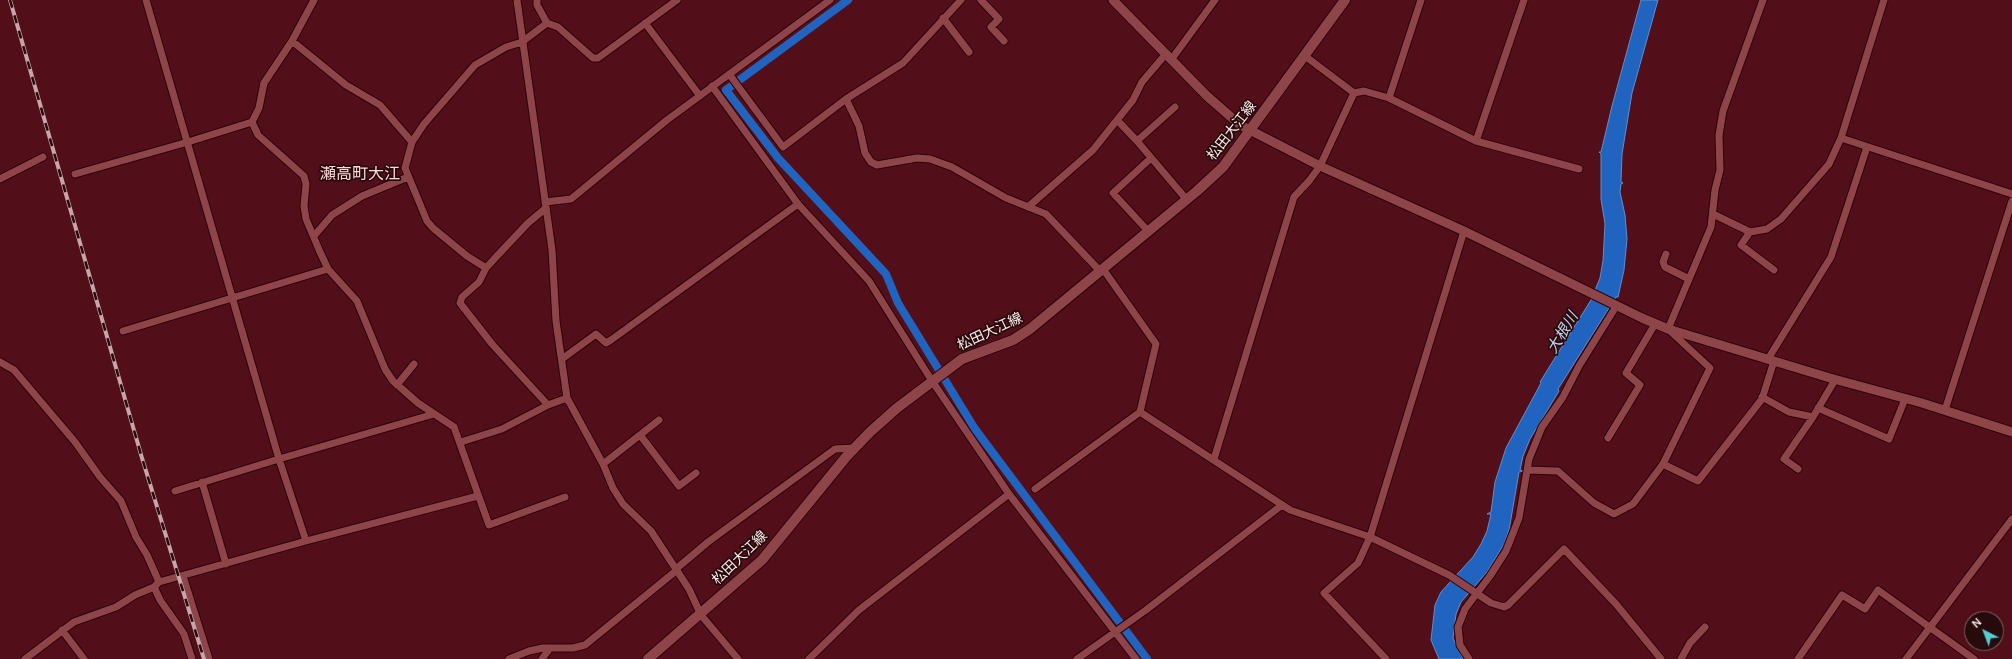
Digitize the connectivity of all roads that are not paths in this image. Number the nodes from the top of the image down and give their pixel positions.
1 (146, 0) edge
2 (314, 0) edge
3 (517, 0) edge
4 (537, 0) edge
5 (677, 0) edge
6 (830, 0) edge
7 (961, 0) edge
8 (982, 0) edge
9 (1113, 0) edge
10 (1215, 0) edge
11 (1345, 0) edge
12 (1420, 0) edge
13 (1524, 0) edge
14 (1763, 0) edge
15 (1884, 0) edge
16 (943, 18) junction
17 (547, 22) junction
18 (645, 23) junction
19 (292, 41) junction
20 (1004, 41) dead end
21 (522, 42) junction
22 (969, 52) dead end
23 (1305, 56) junction
24 (1168, 57) junction
25 (729, 74) junction
26 (712, 86) junction
27 (1354, 94) junction
28 (700, 96) junction
29 (1389, 98) junction
30 (846, 99) junction
31 (1175, 107) dead end
32 (1118, 121) junction
33 (252, 122) junction
34 (1251, 131) junction
35 (1841, 138) junction
36 (1137, 141) junction
37 (1476, 141) junction
38 (188, 142) junction
39 (412, 142) junction
40 (1867, 148) junction
41 (43, 157) dead end
42 (1151, 158) junction
43 (1320, 166) junction
44 (1580, 169) dead end
45 (76, 174) dead end
46 (408, 176) junction
47 (0, 179) edge
48 (2012, 194) edge
49 (1187, 200) junction
50 (2012, 201) edge
51 (798, 204) junction
52 (546, 205) junction
53 (1028, 207) junction
54 (1713, 214) junction
55 (1464, 230) junction
56 (1148, 231) junction
57 (1750, 232) junction
58 (314, 236) junction
59 (1666, 254) dead end
60 (486, 268) junction
61 (328, 269) junction
62 (1102, 270) junction
63 (1774, 270) dead end
64 (1689, 279) junction
65 (232, 298) junction
66 (1617, 305) junction
67 (1655, 324) junction
68 (1668, 329) junction
69 (124, 331) dead end
70 (562, 359) junction
71 (1771, 360) junction
72 (0, 362) edge
73 (414, 364) dead end
74 (933, 380) junction
75 (1835, 380) junction
76 (397, 385) junction
77 (1762, 397) junction
78 (567, 398) junction
79 (1905, 399) junction
80 (548, 405) junction
81 (1818, 408) junction
82 (1944, 410) junction
83 (1140, 412) junction
84 (434, 414) junction
85 (1813, 417) junction
86 (659, 420) dead end
87 (2012, 432) edge
88 (640, 435) junction
89 (1608, 438) dead end
90 (460, 442) junction
91 (855, 448) junction
92 (278, 458) junction
93 (1214, 459) junction
94 (603, 464) junction
95 (1663, 464) junction
96 (1798, 469) dead end
97 (1527, 470) junction
98 (696, 473) dead end
99 (202, 482) junction
100 (1035, 489) dead end
101 (175, 491) dead end
102 (1010, 494) junction
103 (478, 496) junction
104 (565, 497) dead end
105 (1282, 505) junction
106 (2012, 519) edge
107 (1370, 537) junction
108 (306, 541) junction
109 (226, 564) junction
110 (676, 570) junction
111 (184, 576) junction
112 (157, 585) junction
113 (1475, 593) junction
114 (700, 615) junction
115 (1705, 627) dead end
116 (1930, 627) junction
117 (62, 630) junction
118 (1115, 631) junction
119 (550, 648) junction
120 (1383, 658) edge
121 (25, 659) edge
122 (84, 659) edge
123 (192, 659) edge
124 (209, 659) edge
125 (509, 659) edge
126 (542, 659) edge
127 (648, 659) edge
128 (738, 659) edge
129 (809, 659) edge
130 (1077, 659) edge
131 (1136, 659) edge
132 (1470, 659) edge
133 (1660, 659) edge
134 (1681, 659) edge
135 (1798, 659) edge
136 (1906, 659) edge
137 (1974, 659) edge

1 - 38 street
2 - 19 street
3 - 21 street
4 - 17 street
5 - 18 street
6 - 25 street
7 - 16 street
8 - 20 street
9 - 24 street
10 - 24 street
11 - 23 main road, 松田大江線
12 - 29 street
13 - 37 street
14 - 54 street
15 - 35 street
16 - 22 street
16 - 30 street
17 - 18 street
17 - 21 street
18 - 28 street
19 - 33 street
19 - 39 street
21 - 39 street
21 - 52 street
23 - 27 street
23 - 34 main road, 松田大江線
24 - 32 street
24 - 34 street
25 - 26 street
25 - 30 street
26 - 28 street
26 - 51 street
27 - 29 street
27 - 43 street
28 - 52 street
29 - 37 street
30 - 53 street
31 - 36 street
32 - 36 street
32 - 53 street
33 - 38 street
33 - 58 street
34 - 43 street
34 - 49 main road, 松田大江線
35 - 40 street
35 - 57 street
36 - 42 street
37 - 44 street
38 - 45 street
38 - 65 street
39 - 46 street
40 - 48 street
40 - 71 street
41 - 47 street
42 - 49 street
42 - 56 street
43 - 55 street
43 - 93 street
46 - 58 street
46 - 60 street
49 - 56 main road, 松田大江線
50 - 82 street
51 - 70 street
51 - 74 street
52 - 60 street
52 - 70 street
53 - 62 street
54 - 57 street
54 - 64 street
55 - 66 street
55 - 107 street
56 - 62 main road, 松田大江線
57 - 63 street
58 - 61 street
59 - 64 street
60 - 80 street
61 - 65 street
61 - 76 street
62 - 74 main road, 松田大江線
62 - 83 street
64 - 68 street
65 - 69 street
65 - 92 street
66 - 67 street
66 - 97 street
67 - 68 street
67 - 89 street
68 - 71 street
68 - 95 street
70 - 78 street
71 - 75 street
71 - 77 street
72 - 112 street
73 - 76 street
74 - 91 main road, 松田大江線
74 - 102 street
75 - 79 street
75 - 81 street
76 - 84 street
77 - 85 street
77 - 95 street
78 - 80 street
78 - 94 street
79 - 81 street
79 - 82 street
80 - 90 street
81 - 85 street
82 - 87 street
83 - 93 street
83 - 100 street
84 - 90 street
84 - 92 street
85 - 96 street
86 - 88 street
88 - 94 street
88 - 98 street
90 - 103 street
91 - 110 street
91 - 114 main road, 松田大江線
92 - 99 street
92 - 108 street
93 - 105 street
94 - 110 street
95 - 97 street
97 - 113 street
99 - 101 street
99 - 109 street
102 - 118 street
102 - 129 street
103 - 104 street
103 - 108 street
105 - 107 street
105 - 118 street
106 - 116 street
107 - 113 street
107 - 120 street
108 - 109 street
109 - 111 street
110 - 114 street
110 - 119 street
111 - 112 street
111 - 124 street
112 - 117 street
112 - 123 street
113 - 132 street
113 - 133 street
114 - 127 main road, 松田大江線
114 - 128 street
115 - 134 street
116 - 135 street
116 - 136 street
116 - 137 street
117 - 121 street
117 - 122 street
118 - 130 street
118 - 131 street
119 - 125 street
119 - 126 street

